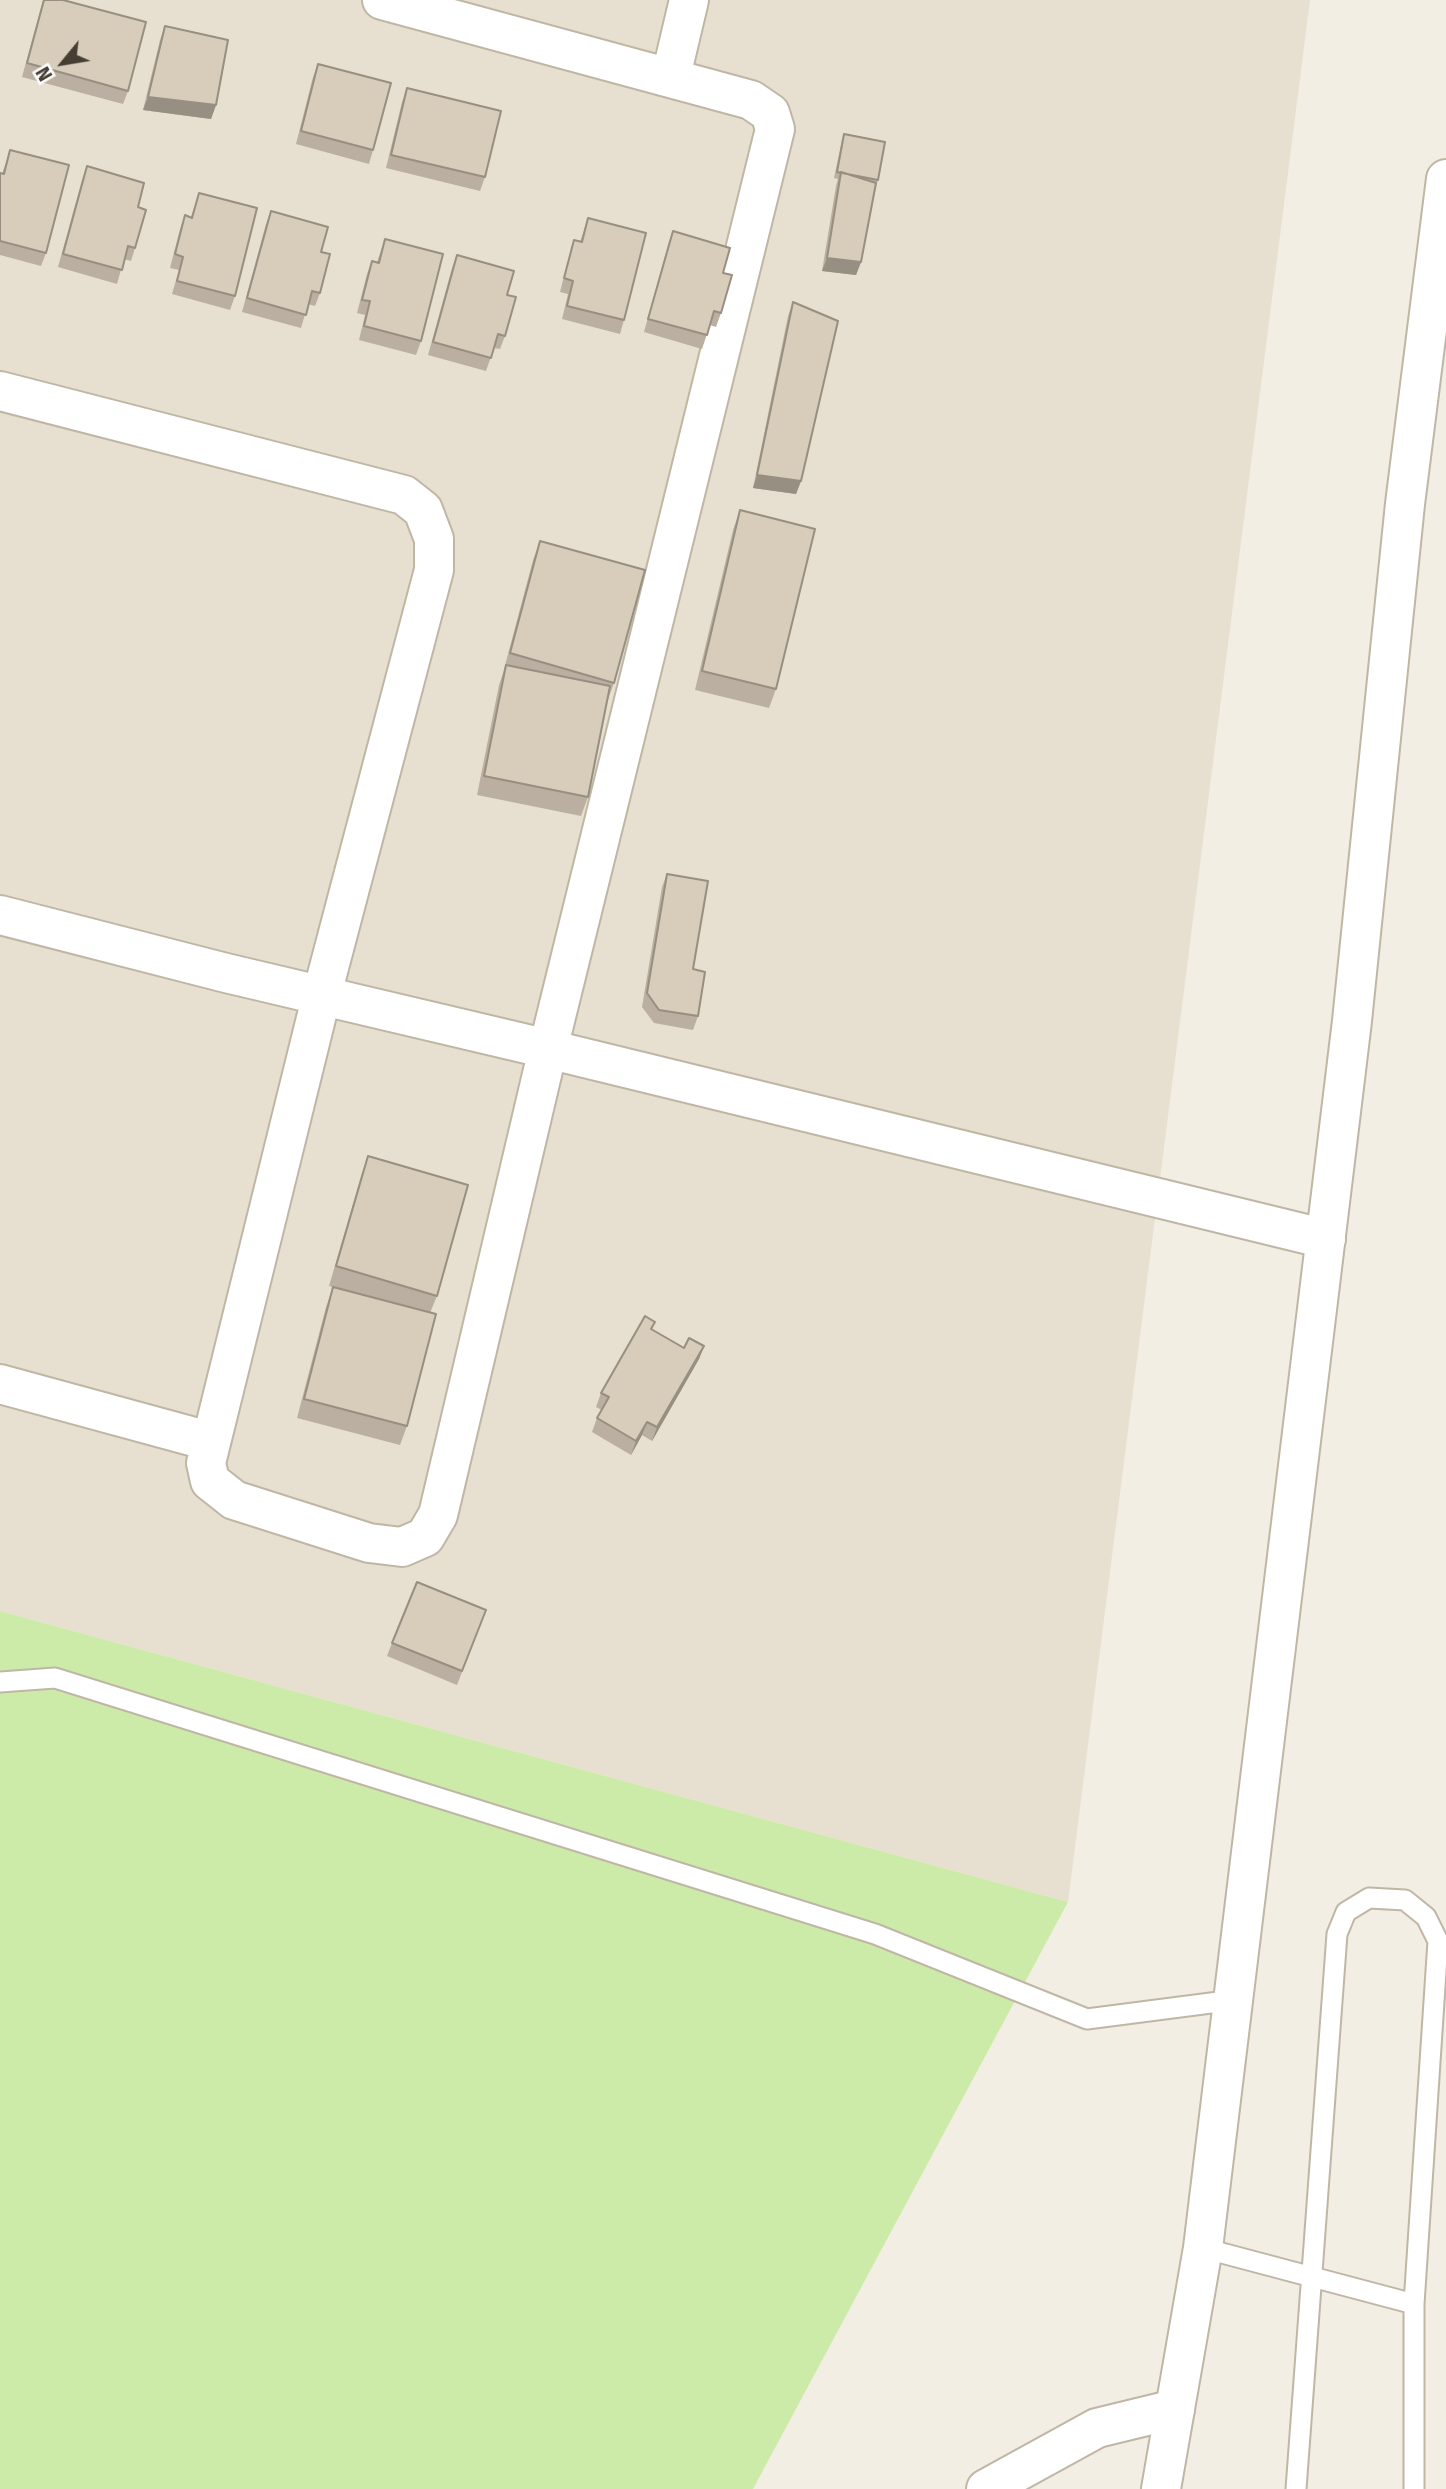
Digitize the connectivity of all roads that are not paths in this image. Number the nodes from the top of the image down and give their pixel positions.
1 (689, 0) edge
2 (402, 2) edge
3 (671, 76) junction
4 (1446, 179) edge
5 (0, 391) edge
6 (0, 915) edge
7 (322, 994) junction
8 (548, 1049) junction
9 (1326, 1239) junction
10 (0, 1384) edge
11 (209, 1441) junction
12 (0, 1682) edge
13 (1234, 2000) junction
14 (1203, 2248) junction
15 (1314, 2277) junction
16 (1414, 2304) junction
17 (1175, 2409) junction
18 (986, 2489) edge
19 (1160, 2489) edge
20 (1296, 2489) edge
21 (1414, 2489) edge

1 - 3 street
2 - 3 street
3 - 8 street
4 - 9 street
5 - 7 street
6 - 7 street
7 - 8 street
7 - 11 street
8 - 9 street
8 - 11 street
9 - 13 street
10 - 11 street
12 - 13 lane
13 - 14 street
14 - 15 lane
14 - 17 street
15 - 16 lane
15 - 16 lane
15 - 20 lane
16 - 21 lane
17 - 18 street
17 - 19 street

